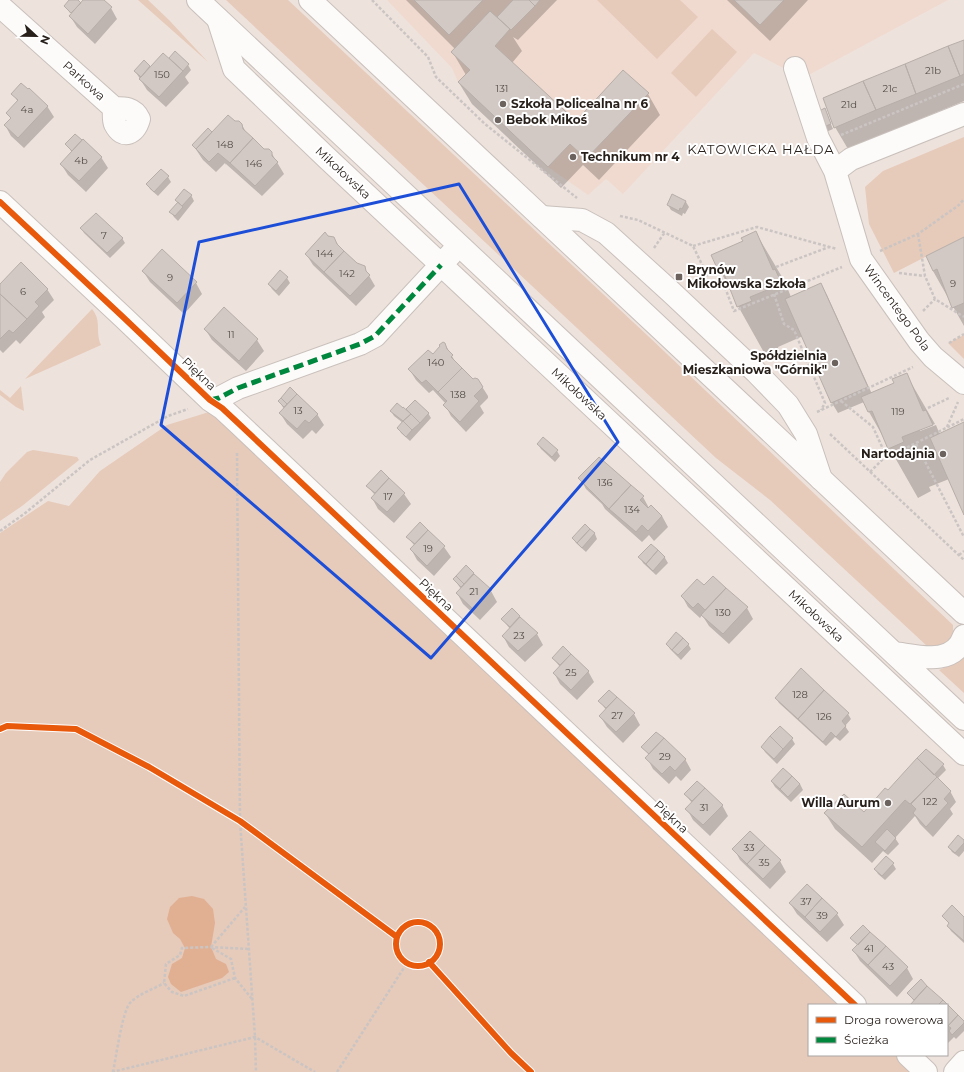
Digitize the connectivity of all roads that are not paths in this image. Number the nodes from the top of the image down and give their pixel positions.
1 (198, 0) edge
2 (310, 0) edge
3 (0, 6) edge
4 (218, 19) junction
5 (795, 68) dead end
6 (114, 108) dead end
7 (964, 114) edge
8 (835, 170) junction
9 (0, 202) edge
10 (542, 217) junction
11 (458, 245) junction
12 (441, 265) junction
13 (959, 393) edge
14 (210, 400) junction
15 (821, 479) junction
16 (964, 613) edge
17 (964, 636) edge
18 (894, 653) junction
19 (964, 719) edge
20 (964, 754) edge
21 (854, 1004) edge
22 (909, 1056) edge
23 (964, 1062) edge
24 (926, 1072) edge
25 (955, 1072) edge

1 - 4 street, Mikołowska
2 - 10 street
3 - 6 street, Parkowa
4 - 11 street, Mikołowska
4 - 12 street, Mikołowska
5 - 8 street, Wincentego Pola
7 - 8 street
8 - 13 street, Wincentego Pola
9 - 14 street, Piękna
10 - 15 street
10 - 15 street
11 - 12 street
11 - 18 street, Mikołowska
12 - 14 street
12 - 20 street, Mikołowska
14 - 21 street, Piękna
15 - 16 street
17 - 18 street
18 - 19 street, Mikołowska
22 - 24 street
23 - 25 street

